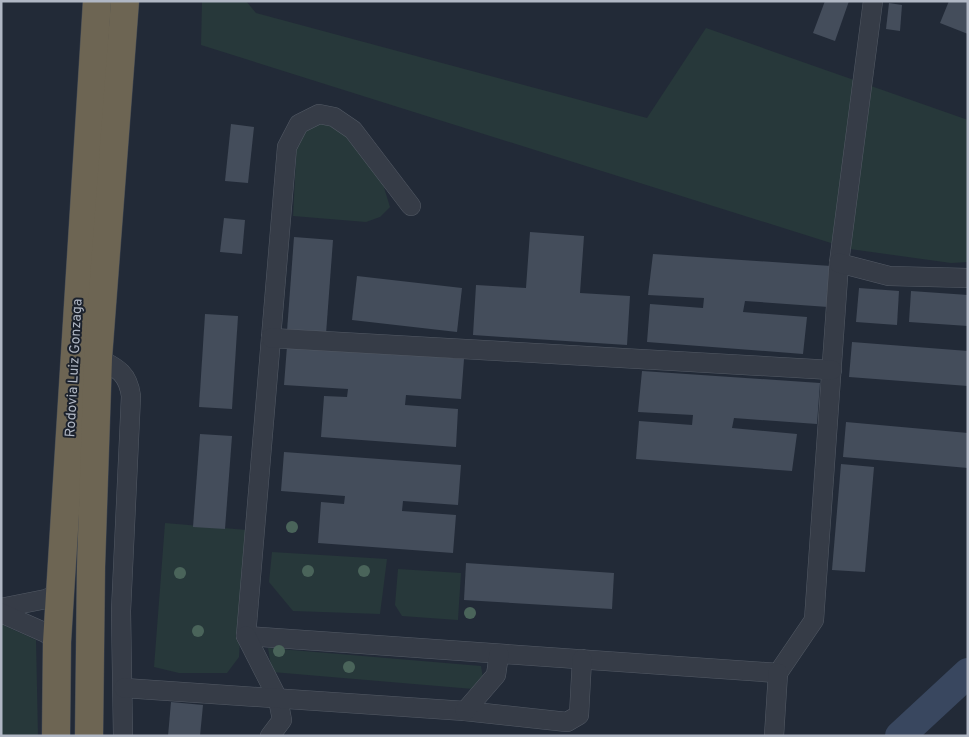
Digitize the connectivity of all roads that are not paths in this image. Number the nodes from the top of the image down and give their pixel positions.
1 (97, 1) edge
2 (125, 1) edge
3 (873, 1) edge
4 (411, 206) dead end
5 (839, 263) junction
6 (968, 278) edge
7 (271, 338) junction
8 (98, 358) junction
9 (832, 370) junction
10 (59, 593) junction
11 (1, 608) edge
12 (1, 613) edge
13 (246, 636) junction
14 (57, 642) junction
15 (499, 654) junction
16 (582, 660) junction
17 (778, 673) junction
18 (124, 688) junction
19 (278, 699) junction
20 (465, 712) junction
21 (56, 736) edge
22 (89, 736) edge
23 (122, 736) edge
24 (270, 736) edge
25 (774, 736) edge

1 - 10 highway, Rodovia Luiz Gonzaga
2 - 8 highway, Rodovia Luiz Gonzaga
3 - 5 lane
4 - 7 lane
5 - 6 lane
5 - 9 lane
7 - 9 lane
7 - 13 lane
8 - 18 lane
8 - 22 highway, Rodovia Luiz Gonzaga
9 - 17 lane
10 - 11 lane
10 - 14 highway, Rodovia Luiz Gonzaga
12 - 14 lane
13 - 15 lane
13 - 19 lane
14 - 21 highway, Rodovia Luiz Gonzaga
15 - 16 lane
15 - 20 lane
16 - 17 lane
16 - 20 lane
17 - 25 lane
18 - 19 lane
18 - 23 lane
19 - 20 lane
19 - 24 lane

